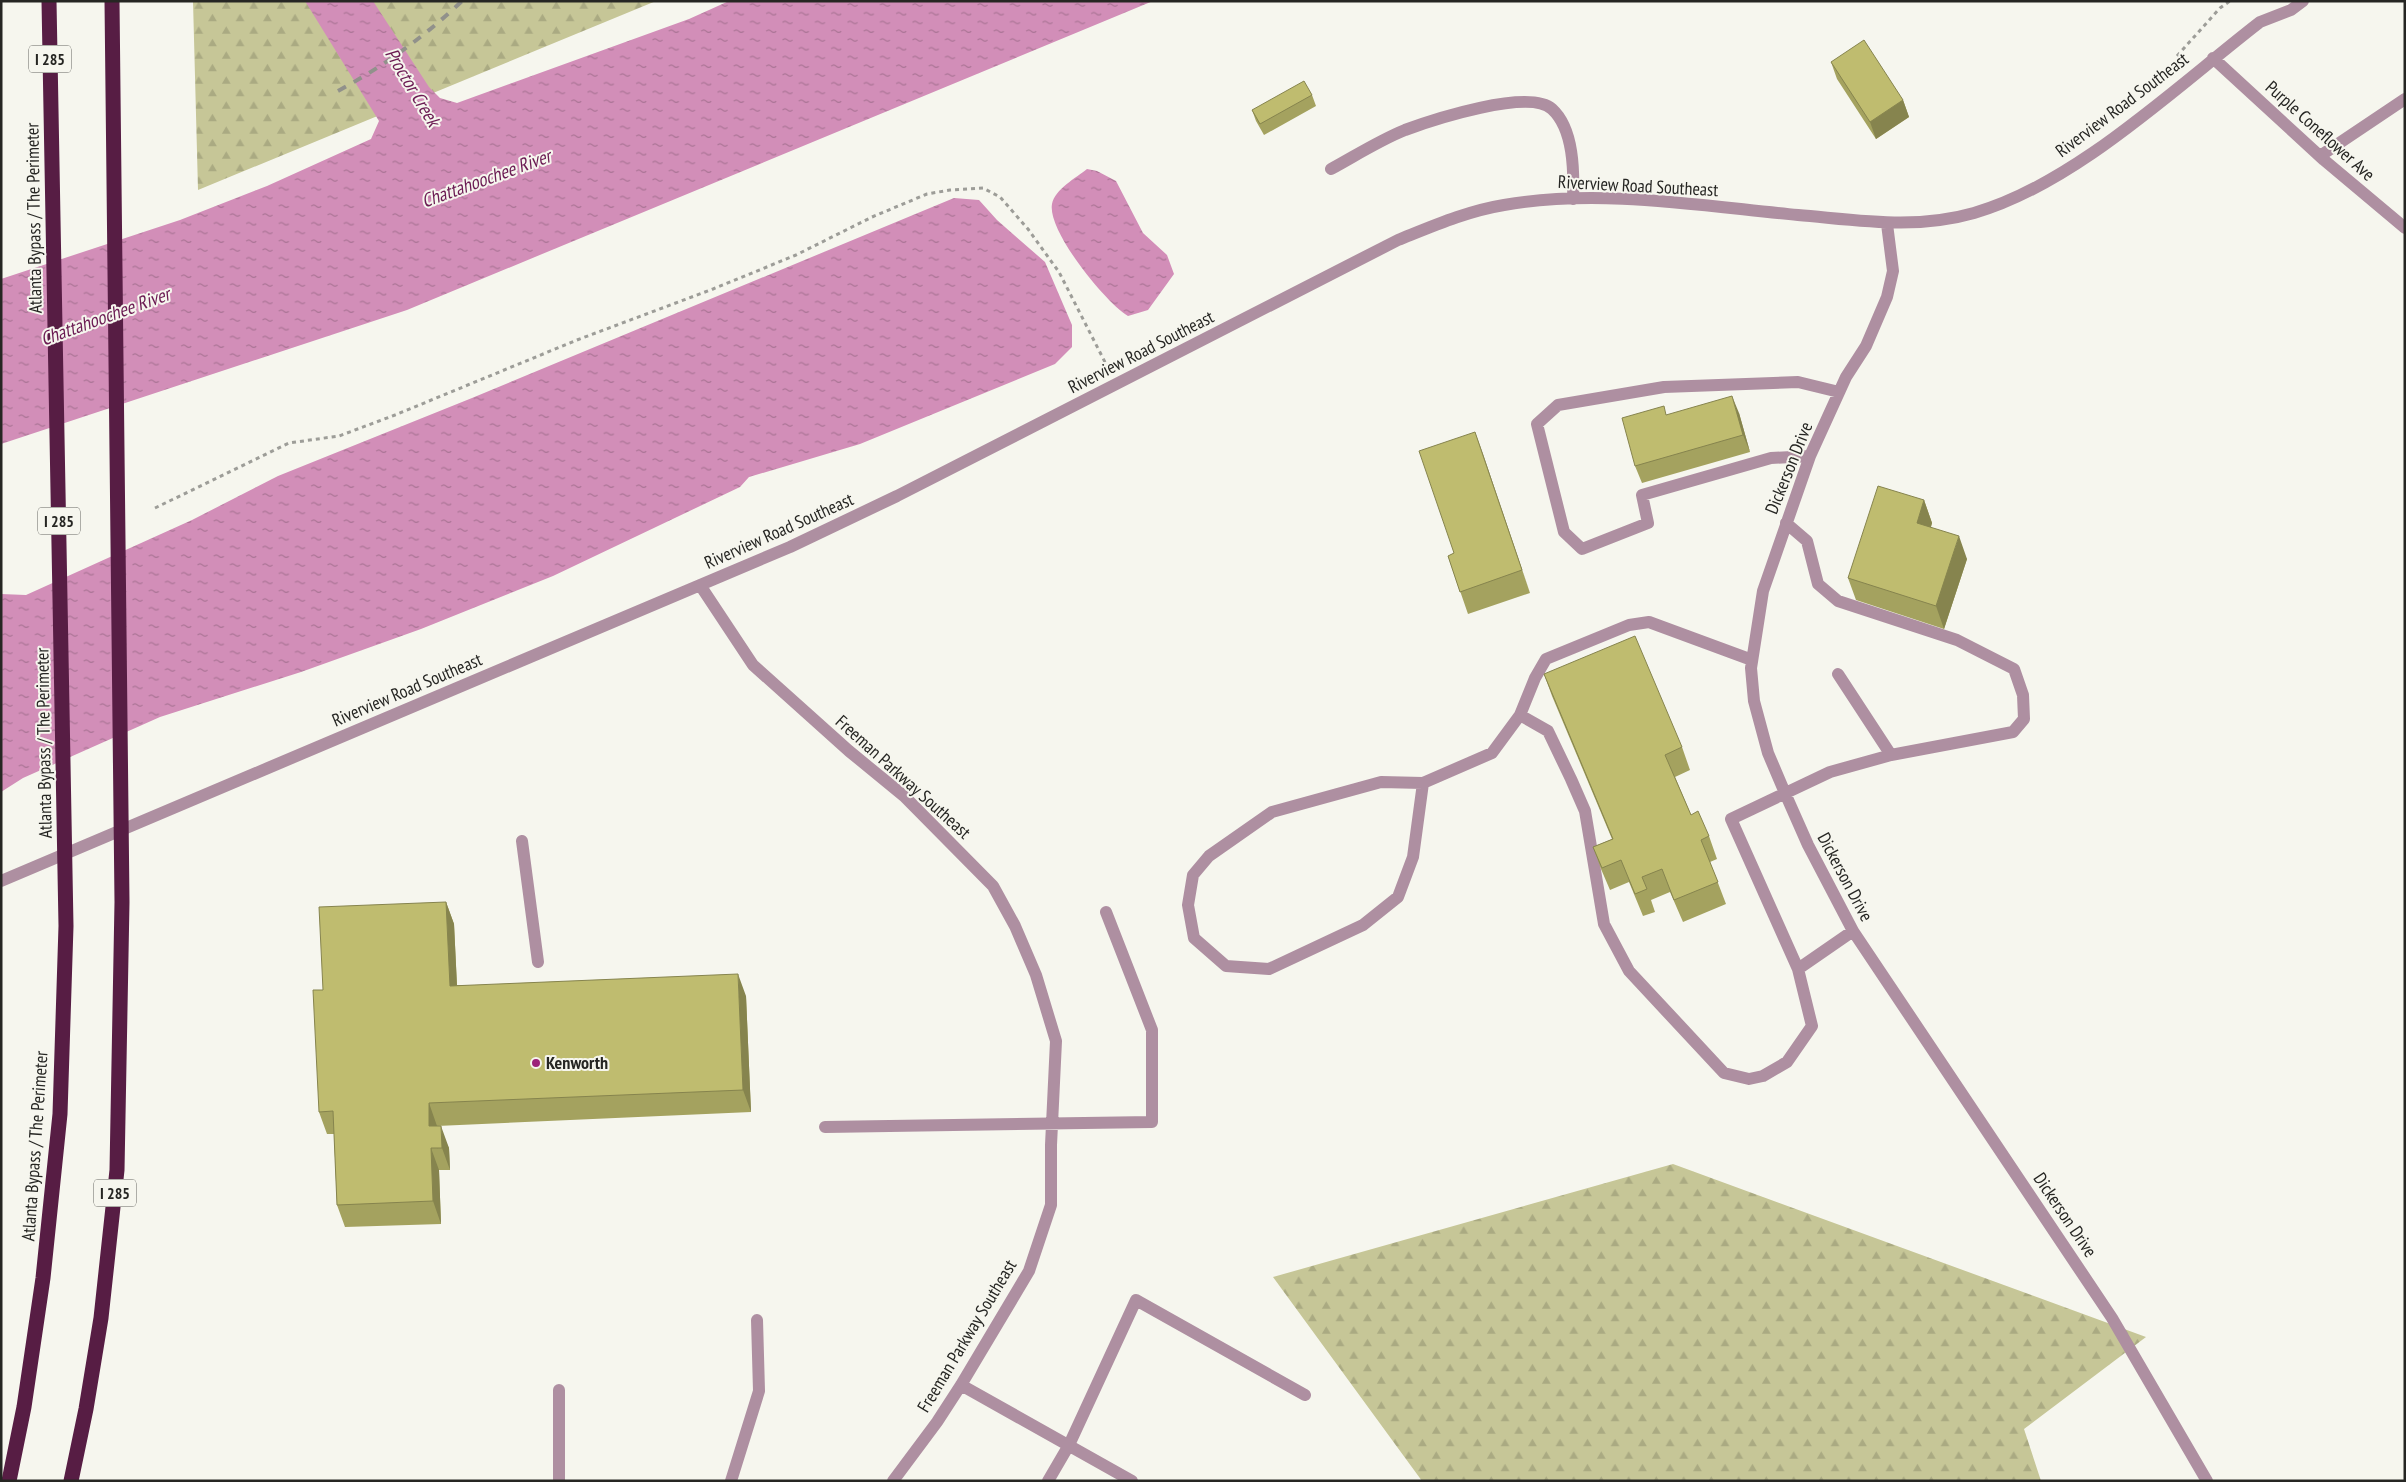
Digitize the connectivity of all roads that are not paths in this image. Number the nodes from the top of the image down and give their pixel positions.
1 (49, 1) edge
2 (112, 1) edge
3 (2303, 1) edge
4 (2213, 58) junction
5 (2405, 99) edge
6 (2320, 156) junction
7 (1331, 168) dead end
8 (1573, 199) junction
9 (1887, 224) junction
10 (2405, 228) edge
11 (1839, 392) junction
12 (1810, 456) junction
13 (1786, 523) junction
14 (700, 585) junction
15 (1752, 660) junction
16 (1838, 674) dead end
17 (1520, 715) junction
18 (1891, 755) junction
19 (1423, 783) junction
20 (1785, 792) junction
21 (522, 840) dead end
22 (1, 881) edge
23 (1106, 912) dead end
24 (1853, 931) junction
25 (538, 962) dead end
26 (1798, 970) junction
27 (1051, 1125) junction
28 (824, 1127) dead end
29 (757, 1320) dead end
30 (961, 1384) junction
31 (559, 1390) dead end
32 (1305, 1396) dead end
33 (1069, 1445) junction
34 (8, 1481) edge
35 (71, 1481) edge
36 (559, 1481) edge
37 (731, 1481) edge
38 (893, 1481) edge
39 (1048, 1481) edge
40 (1132, 1481) edge
41 (2207, 1481) edge

1 - 34 highway, Atlanta Bypass / The Perimeter / I 285
2 - 35 highway, I 285
3 - 4 street, Riverview Road Southeast
4 - 6 street, Purple Coneflower Ave
4 - 9 street, Riverview Road Southeast
5 - 6 street
6 - 10 street, Purple Coneflower Ave
7 - 8 street
8 - 9 street, Riverview Road Southeast
8 - 14 street, Riverview Road Southeast
9 - 11 street, Dickerson Drive
11 - 12 street, Dickerson Drive
11 - 12 street
12 - 13 street, Dickerson Drive
13 - 15 street, Dickerson Drive
13 - 18 street
14 - 22 street, Riverview Road Southeast
14 - 27 street, Freeman Parkway Southeast
15 - 17 street
15 - 20 street, Dickerson Drive
16 - 18 street
17 - 19 street
17 - 26 street
18 - 20 street
19 - 19 street
20 - 24 street, Dickerson Drive
20 - 26 street
21 - 25 street
23 - 27 street
24 - 26 street
24 - 41 street, Dickerson Drive
27 - 28 street
27 - 30 street, Freeman Parkway Southeast
29 - 37 street
30 - 33 street
30 - 38 street, Freeman Parkway Southeast
31 - 36 street
32 - 33 street
33 - 39 street
33 - 40 street

